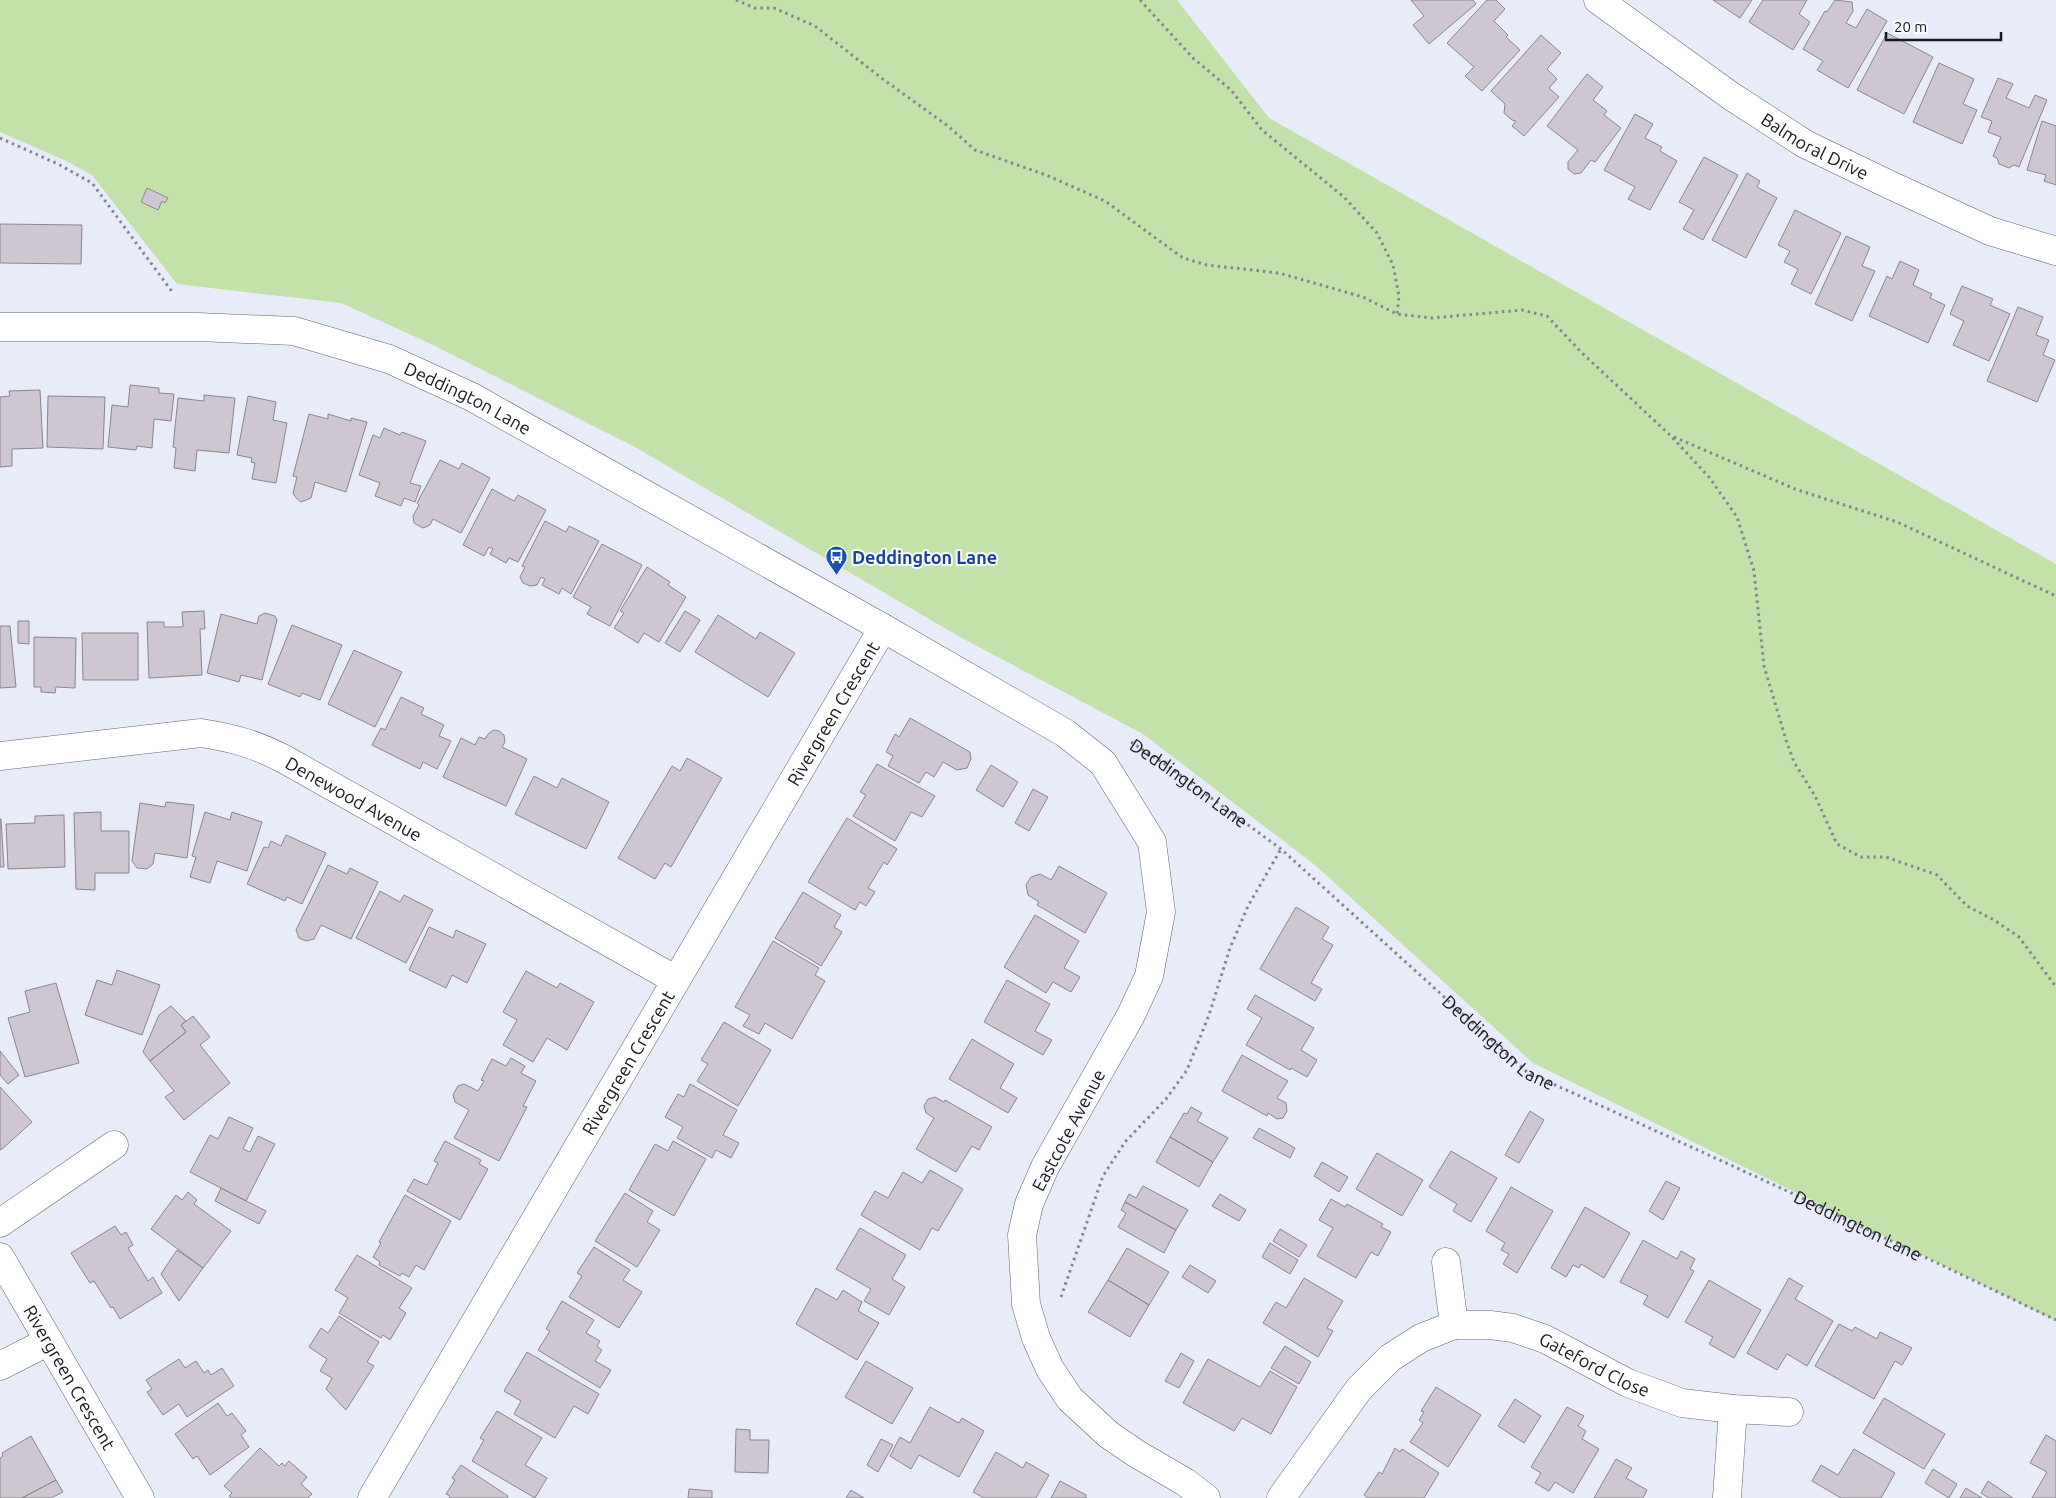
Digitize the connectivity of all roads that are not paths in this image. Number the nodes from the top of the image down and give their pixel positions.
1 (1598, 0) edge
2 (2056, 251) edge
3 (0, 326) edge
4 (883, 628) junction
5 (0, 756) edge
6 (1152, 842) joint
7 (676, 980) junction
8 (114, 1145) dead end
9 (0, 1223) edge
10 (0, 1257) edge
11 (1446, 1262) dead end
12 (1454, 1325) junction
13 (49, 1341) junction
14 (0, 1366) edge
15 (1732, 1409) junction
16 (1789, 1412) dead end
17 (1727, 1497) edge
18 (140, 1498) edge
19 (372, 1498) edge
20 (1206, 1498) edge
21 (1281, 1498) edge

1 - 2 street, Balmoral Drive
3 - 4 street, Deddington Lane
4 - 6 street, Deddington Lane
4 - 7 street, Rivergreen Crescent
5 - 7 street, Denewood Avenue
6 - 20 street, Eastcote Avenue
7 - 19 street, Rivergreen Crescent
8 - 9 street
10 - 13 street, Rivergreen Crescent
11 - 12 street
12 - 15 street, Gateford Close
12 - 21 street, Gateford Close
13 - 14 street
13 - 18 street, Rivergreen Crescent
15 - 16 street, Gateford Close
15 - 17 street

